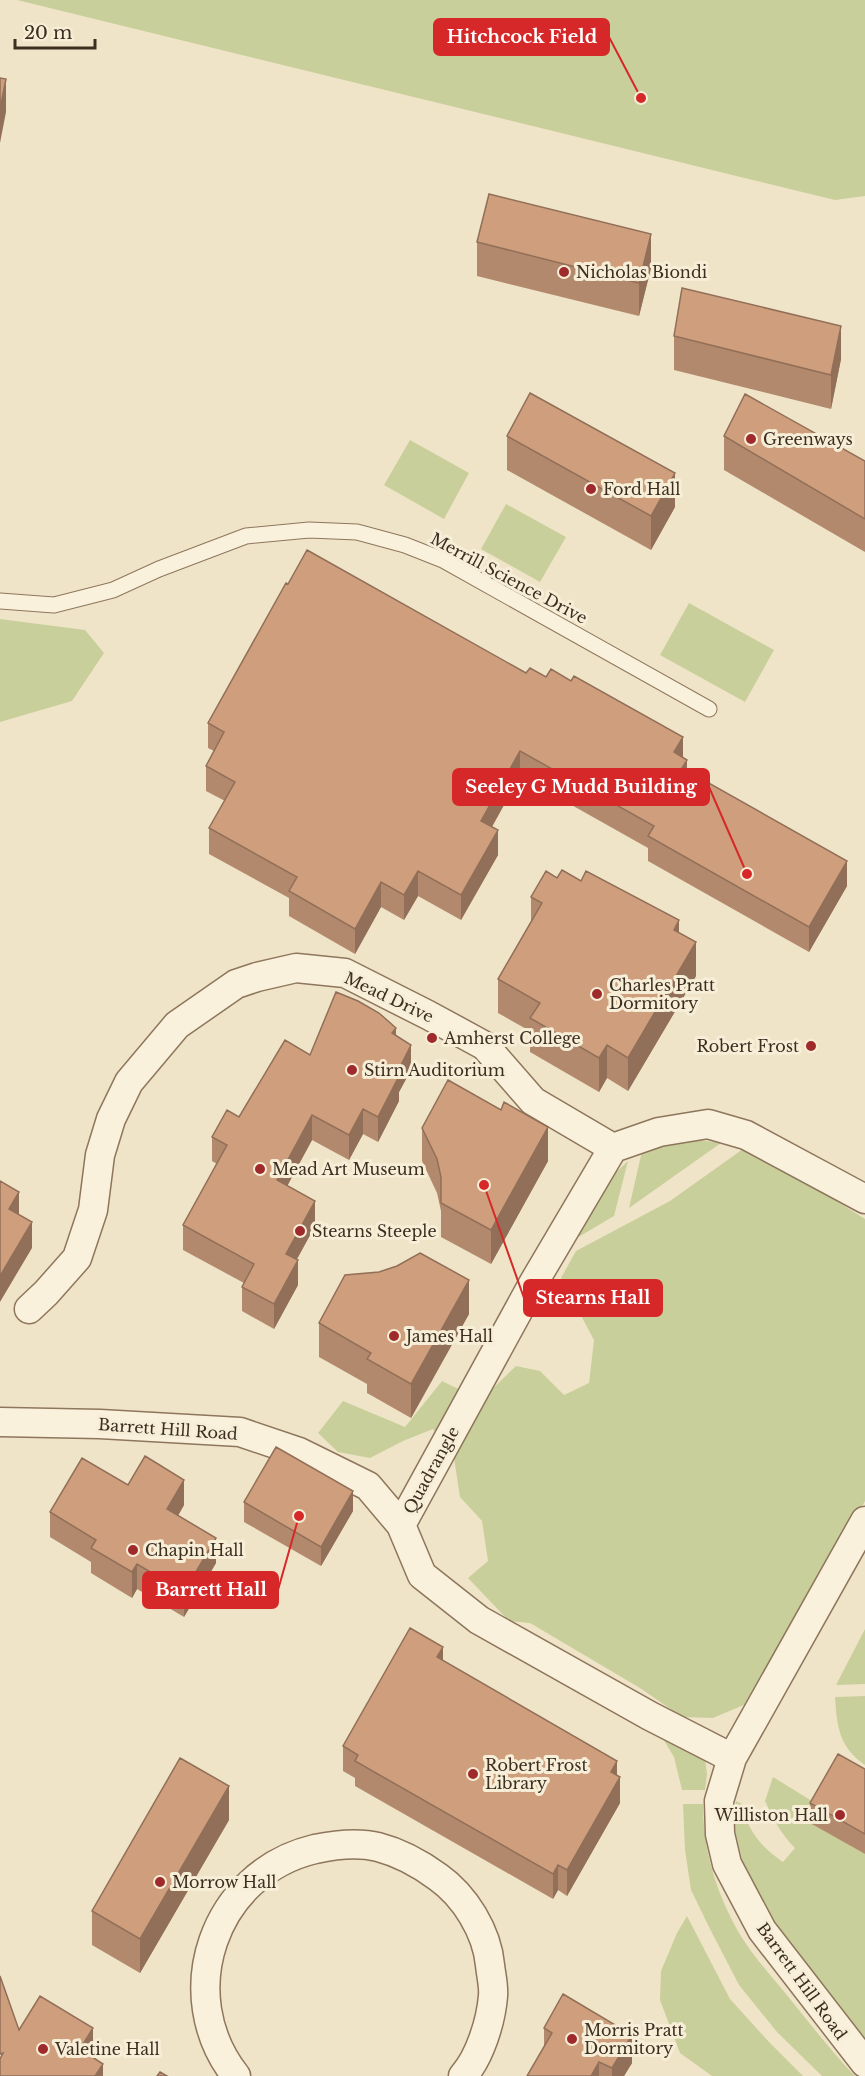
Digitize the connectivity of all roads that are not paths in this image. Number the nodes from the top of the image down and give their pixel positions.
1 (0, 601) edge
2 (710, 709) dead end
3 (614, 1148) junction
4 (865, 1199) edge
5 (29, 1309) dead end
6 (7, 1423) edge
7 (865, 1521) edge
8 (401, 1525) junction
9 (732, 1758) junction
10 (865, 2063) edge
11 (236, 2076) edge
12 (463, 2076) edge

1 - 2 lane, Merrill Science Drive
3 - 4 street
3 - 5 street, Mead Drive
3 - 8 street, Quadrangle
6 - 8 street, Barrett Hill Road
7 - 9 street
8 - 9 street, Quadrangle
9 - 10 street, Barrett Hill Road
11 - 12 street

